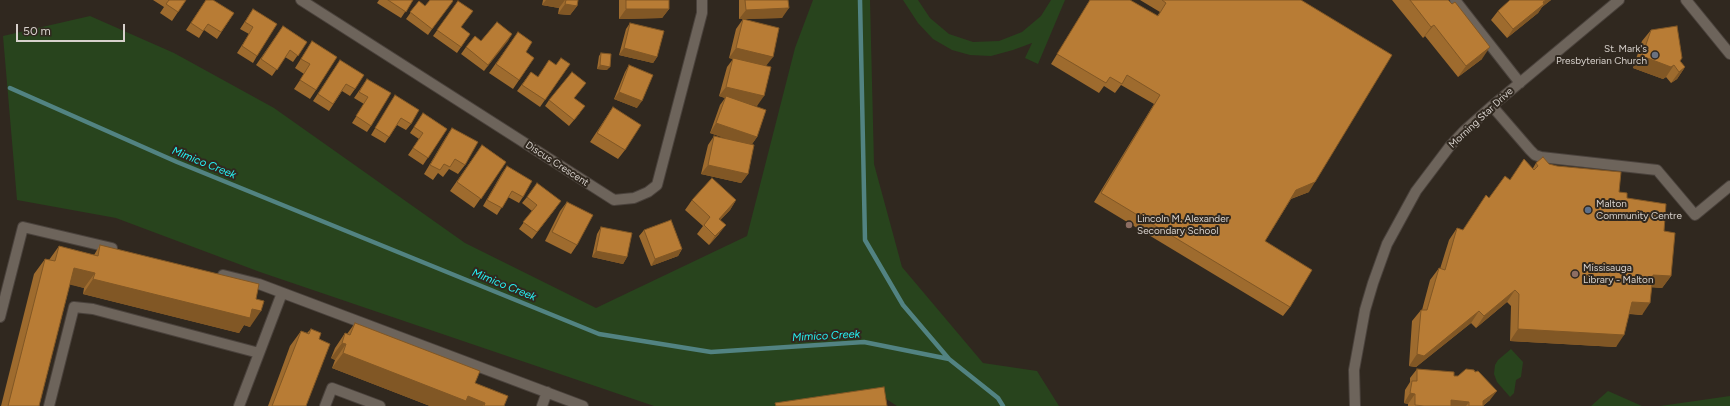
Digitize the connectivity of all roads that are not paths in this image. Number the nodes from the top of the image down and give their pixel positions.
1 (301, 0) edge
2 (702, 0) edge
3 (1455, 0) edge
4 (1619, 0) edge
5 (1686, 0) edge
6 (1730, 54) edge
7 (1520, 83) junction
8 (1492, 106) junction
9 (1730, 186) edge
10 (122, 251) edge
11 (214, 273) edge
12 (282, 293) junction
13 (0, 317) edge
14 (259, 353) junction
15 (547, 392) junction
16 (53, 405) edge
17 (239, 406) edge
18 (325, 406) edge
19 (380, 406) edge
20 (542, 406) edge
21 (583, 406) edge
22 (1355, 406) edge

1 - 2 street, Discus Crescent
3 - 7 street
4 - 7 street, Morning Star Drive
5 - 6 street
7 - 8 street, Morning Star Drive
8 - 9 street
8 - 22 street, Morning Star Drive
10 - 13 street
11 - 12 street
12 - 14 street
12 - 15 street
14 - 16 street
14 - 17 street
15 - 20 street
15 - 21 street
18 - 19 street

